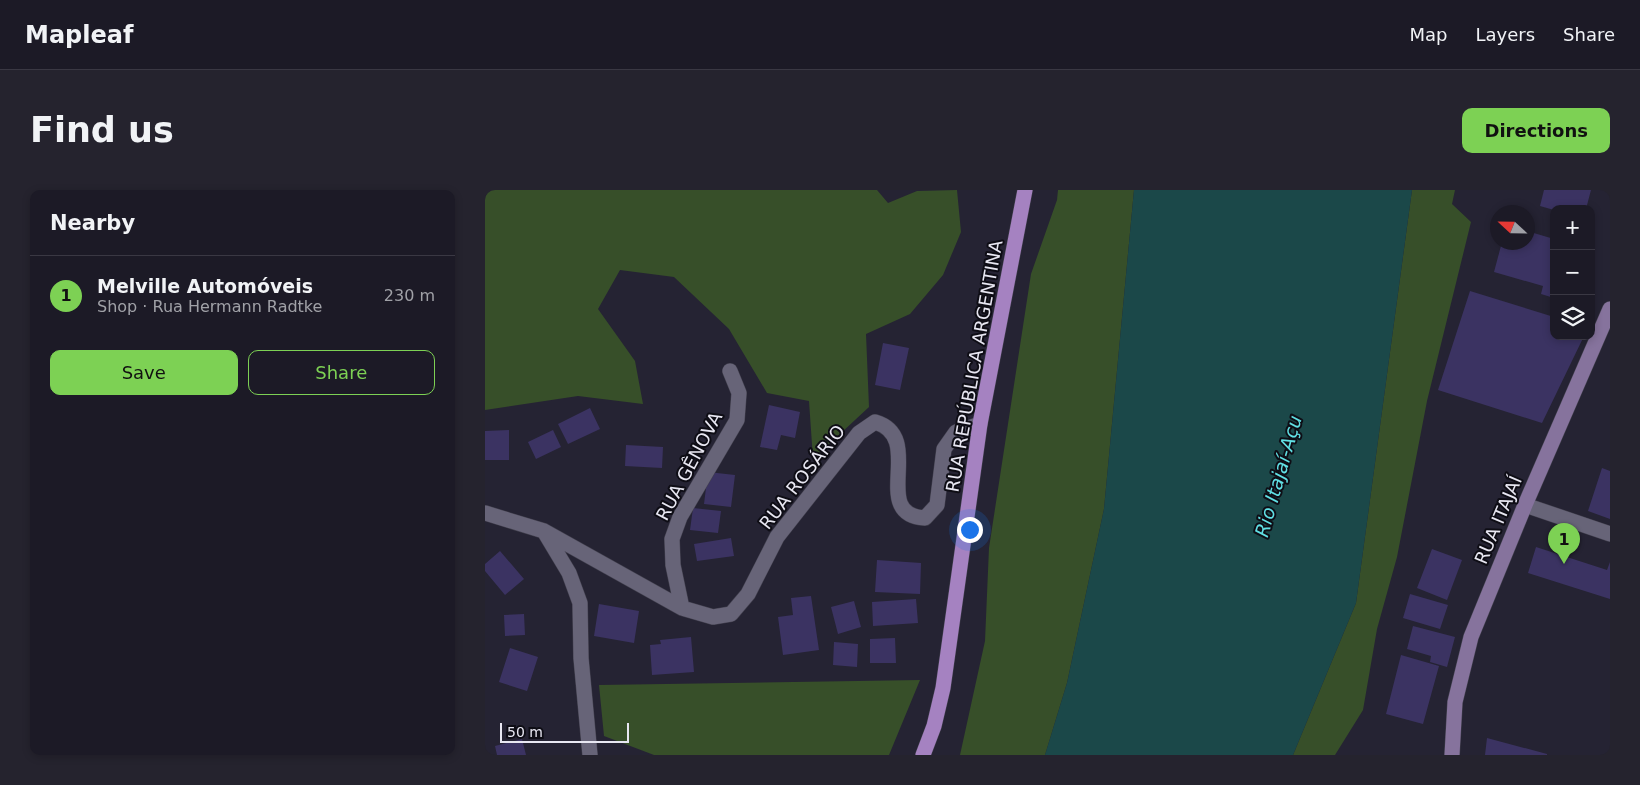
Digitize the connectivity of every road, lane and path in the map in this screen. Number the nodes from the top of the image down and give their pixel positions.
1 (1025, 190) edge
2 (1610, 309) edge
3 (730, 371) dead end
4 (980, 424) junction
5 (1525, 505) junction
6 (485, 513) edge
7 (544, 532) junction
8 (1610, 534) edge
9 (682, 608) junction
10 (590, 755) edge
11 (923, 755) edge
12 (1452, 755) edge

1 - 4 main road, RUA REPÚBLICA ARGENTINA
2 - 5 main road, RUA ITAJAÍ
3 - 9 street, RUA GÊNOVA
4 - 9 street, RUA ROSÁRIO
4 - 11 main road, RUA REPÚBLICA ARGENTINA
5 - 8 street
5 - 12 main road, RUA ITAJAÍ
6 - 7 street, RUA ROSÁRIO
7 - 9 street, RUA ROSÁRIO
7 - 10 street

